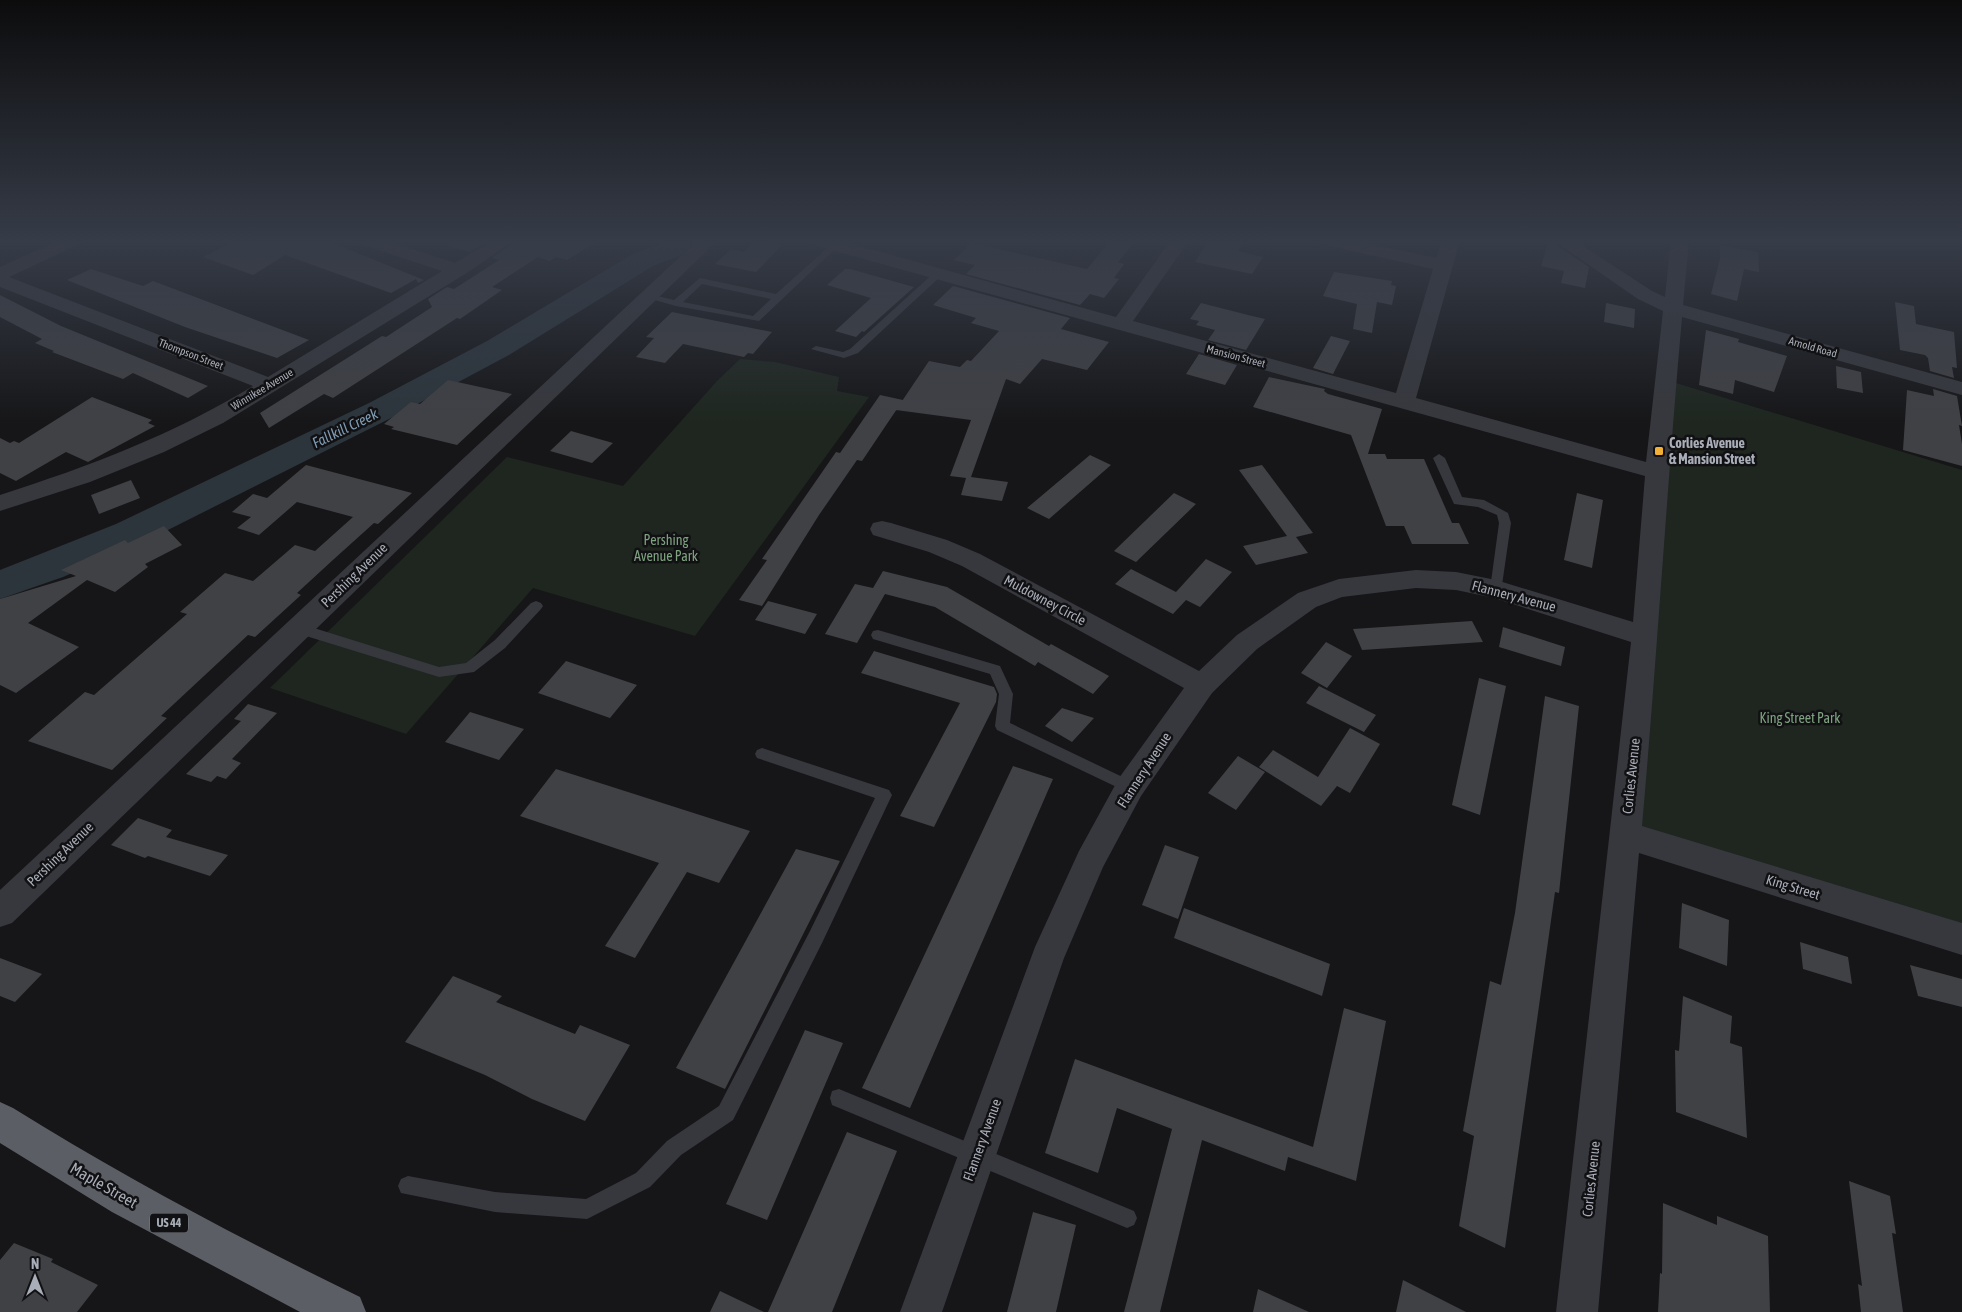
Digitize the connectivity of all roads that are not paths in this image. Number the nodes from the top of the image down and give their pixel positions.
1 (55, 301) edge
2 (407, 301) edge
3 (645, 301) edge
4 (668, 301) edge
5 (775, 301) edge
6 (908, 301) edge
7 (1038, 301) edge
8 (1137, 301) edge
9 (1433, 301) edge
10 (1658, 301) edge
11 (1674, 301) edge
12 (676, 303) joint
13 (1673, 308) junction
14 (1121, 324) junction
15 (816, 348) dead end
16 (270, 385) junction
17 (1962, 389) edge
18 (1404, 402) junction
19 (1439, 458) dead end
20 (1657, 472) junction
21 (0, 502) edge
22 (882, 529) dead end
23 (1496, 589) junction
24 (536, 606) dead end
25 (298, 628) junction
26 (878, 636) dead end
27 (1646, 636) junction
28 (1202, 685) junction
29 (762, 754) dead end
30 (1130, 787) junction
31 (1625, 836) junction
32 (0, 912) edge
33 (1962, 939) edge
34 (839, 1098) dead end
35 (0, 1121) edge
36 (977, 1154) junction
37 (408, 1186) dead end
38 (1127, 1218) dead end
39 (345, 1312) edge
40 (921, 1312) edge
41 (1576, 1312) edge

1 - 16 street, Thompson Street
2 - 16 street, Winnikee Avenue
3 - 25 street, Pershing Avenue
4 - 12 lane
5 - 12 lane
6 - 15 lane
7 - 14 street, Mansion Street
8 - 14 street
9 - 18 street
10 - 13 street, Arnold Road
11 - 13 street, Corlies Avenue
13 - 17 street, Arnold Road
13 - 20 street, Corlies Avenue
14 - 18 street, Mansion Street
16 - 21 street, Winnikee Avenue
18 - 20 street, Mansion Street
19 - 23 lane
20 - 27 street, Corlies Avenue
22 - 28 street, Muldowney Circle
23 - 27 street, Flannery Avenue
23 - 28 street, Flannery Avenue
24 - 25 lane
25 - 32 street, Pershing Avenue
26 - 30 lane
27 - 31 street, Corlies Avenue
28 - 30 street, Flannery Avenue
29 - 37 lane
30 - 36 street, Flannery Avenue
31 - 33 street, King Street
31 - 41 street, Corlies Avenue
34 - 36 lane
35 - 39 highway, Maple Street / US 44
36 - 38 lane
36 - 40 street, Flannery Avenue

